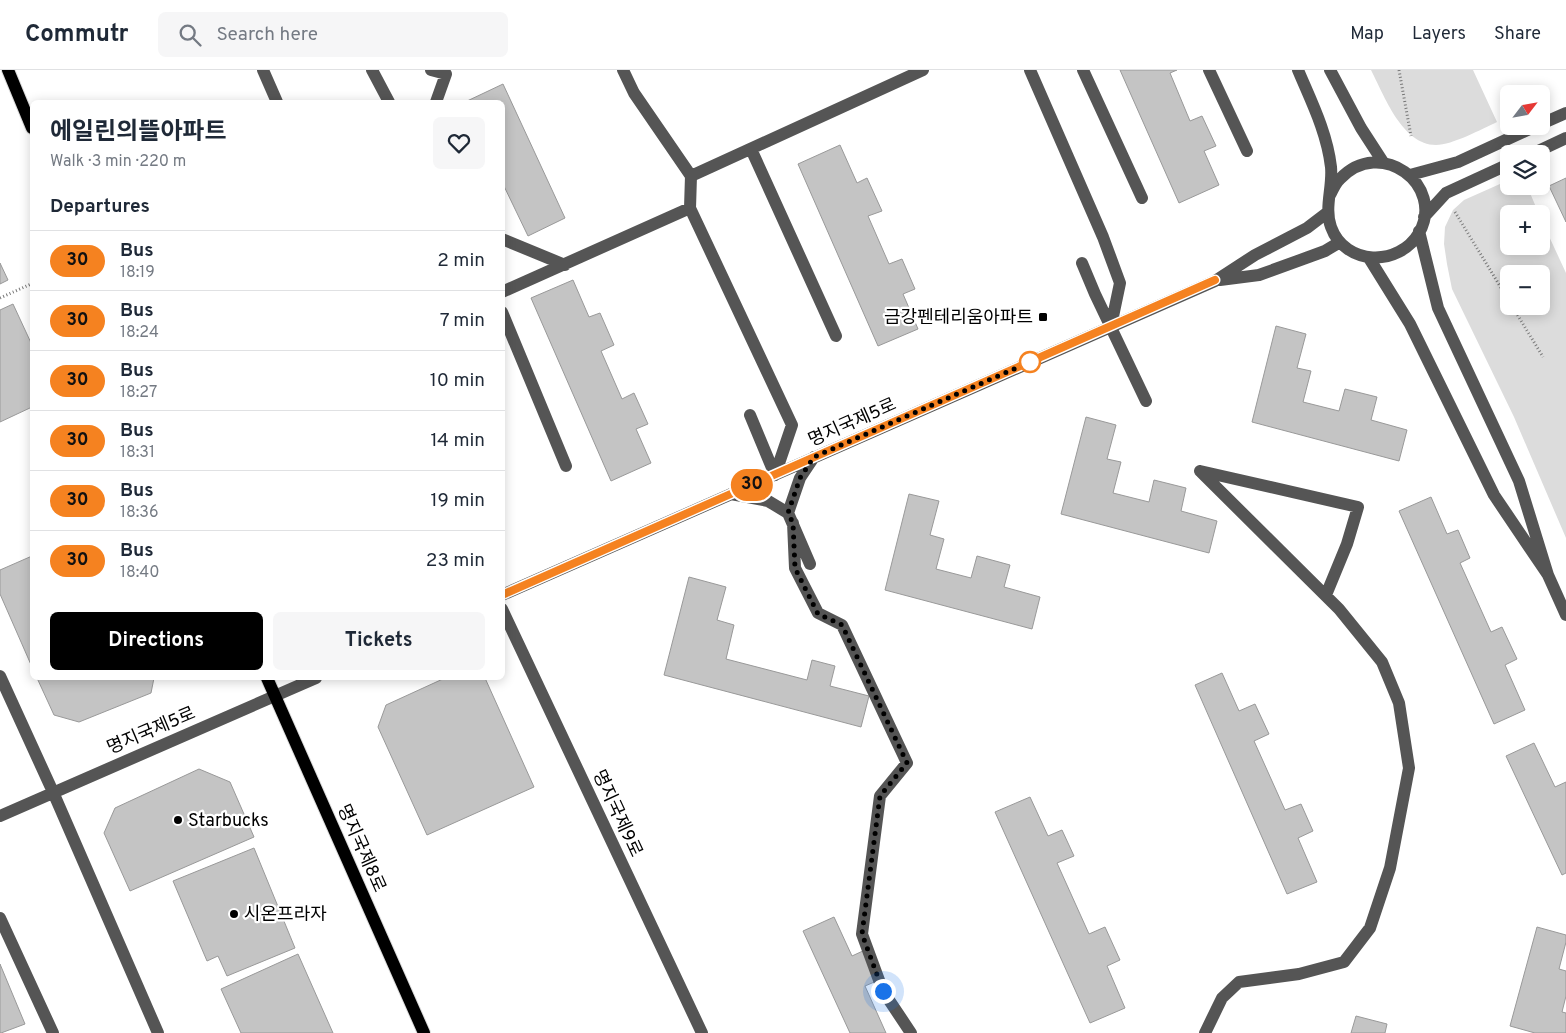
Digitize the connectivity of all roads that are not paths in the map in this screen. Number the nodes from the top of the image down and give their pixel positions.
1 (8, 70) edge
2 (263, 70) edge
3 (372, 70) edge
4 (431, 70) edge
5 (623, 70) edge
6 (923, 70) edge
7 (1030, 70) edge
8 (1083, 70) edge
9 (1209, 70) edge
10 (1298, 70) edge
11 (1330, 70) edge
12 (276, 100) edge
13 (387, 100) edge
14 (437, 100) edge
15 (1566, 113) edge
16 (1550, 120) edge
17 (30, 123) edge
18 (1516, 135) edge
19 (1566, 138) edge
20 (1550, 146) edge
21 (751, 149) junction
22 (1247, 152) dead end
23 (1383, 162) junction
24 (1500, 168) edge
25 (691, 176) junction
26 (1410, 176) junction
27 (1330, 195) junction
28 (1142, 198) dead end
29 (690, 208) junction
30 (1328, 212) junction
31 (1424, 217) junction
32 (1419, 232) junction
33 (505, 240) edge
34 (1340, 242) junction
35 (1369, 258) junction
36 (1082, 263) dead end
37 (564, 265) junction
38 (1215, 280) junction
39 (505, 291) edge
40 (505, 319) edge
41 (1111, 326) junction
42 (836, 336) dead end
43 (1146, 401) dead end
44 (750, 415) dead end
45 (814, 457) junction
46 (566, 466) dead end
47 (775, 475) junction
48 (731, 494) junction
49 (791, 518) junction
50 (810, 564) dead end
51 (1548, 575) junction
52 (505, 594) edge
53 (1326, 595) junction
54 (505, 615) edge
55 (1566, 615) edge
56 (0, 676) edge
57 (268, 680) edge
58 (311, 680) edge
59 (275, 696) junction
60 (53, 792) junction
61 (0, 816) edge
62 (0, 918) edge
63 (52, 1033) edge
64 (158, 1033) edge
65 (424, 1033) edge
66 (702, 1033) edge
67 (911, 1033) edge
68 (1204, 1033) edge

1 - 17 main road
2 - 12 street
3 - 13 street
4 - 14 street
5 - 25 street
6 - 21 street
7 - 41 street
8 - 28 street
9 - 22 street
10 - 27 street
11 - 23 street
15 - 16 street
18 - 26 street
19 - 20 street
21 - 25 street
21 - 42 street
23 - 26 street
23 - 27 street
24 - 31 street
25 - 29 street
26 - 31 street
27 - 30 street
29 - 37 street
29 - 47 street
30 - 34 street
30 - 38 street
31 - 32 street
32 - 35 street
32 - 51 street
33 - 37 street
34 - 35 street
34 - 38 street
35 - 51 street
36 - 41 street
37 - 39 street
38 - 41 street, 명지국제5로
40 - 46 street
41 - 43 street
41 - 45 street, 명지국제5로
44 - 47 street
45 - 47 street, 명지국제5로
45 - 49 street
47 - 48 street, 명지국제5로
48 - 49 street
48 - 52 street, 명지국제5로
49 - 50 street
49 - 67 street
51 - 55 street
53 - 53 street
53 - 68 street
54 - 66 street, 명지국제9로
56 - 60 street
57 - 59 main road, 명지국제8로
58 - 59 street, 명지국제5로
59 - 60 street, 명지국제5로
59 - 65 main road, 명지국제8로
60 - 61 street, 명지국제5로
60 - 64 street
62 - 63 street

